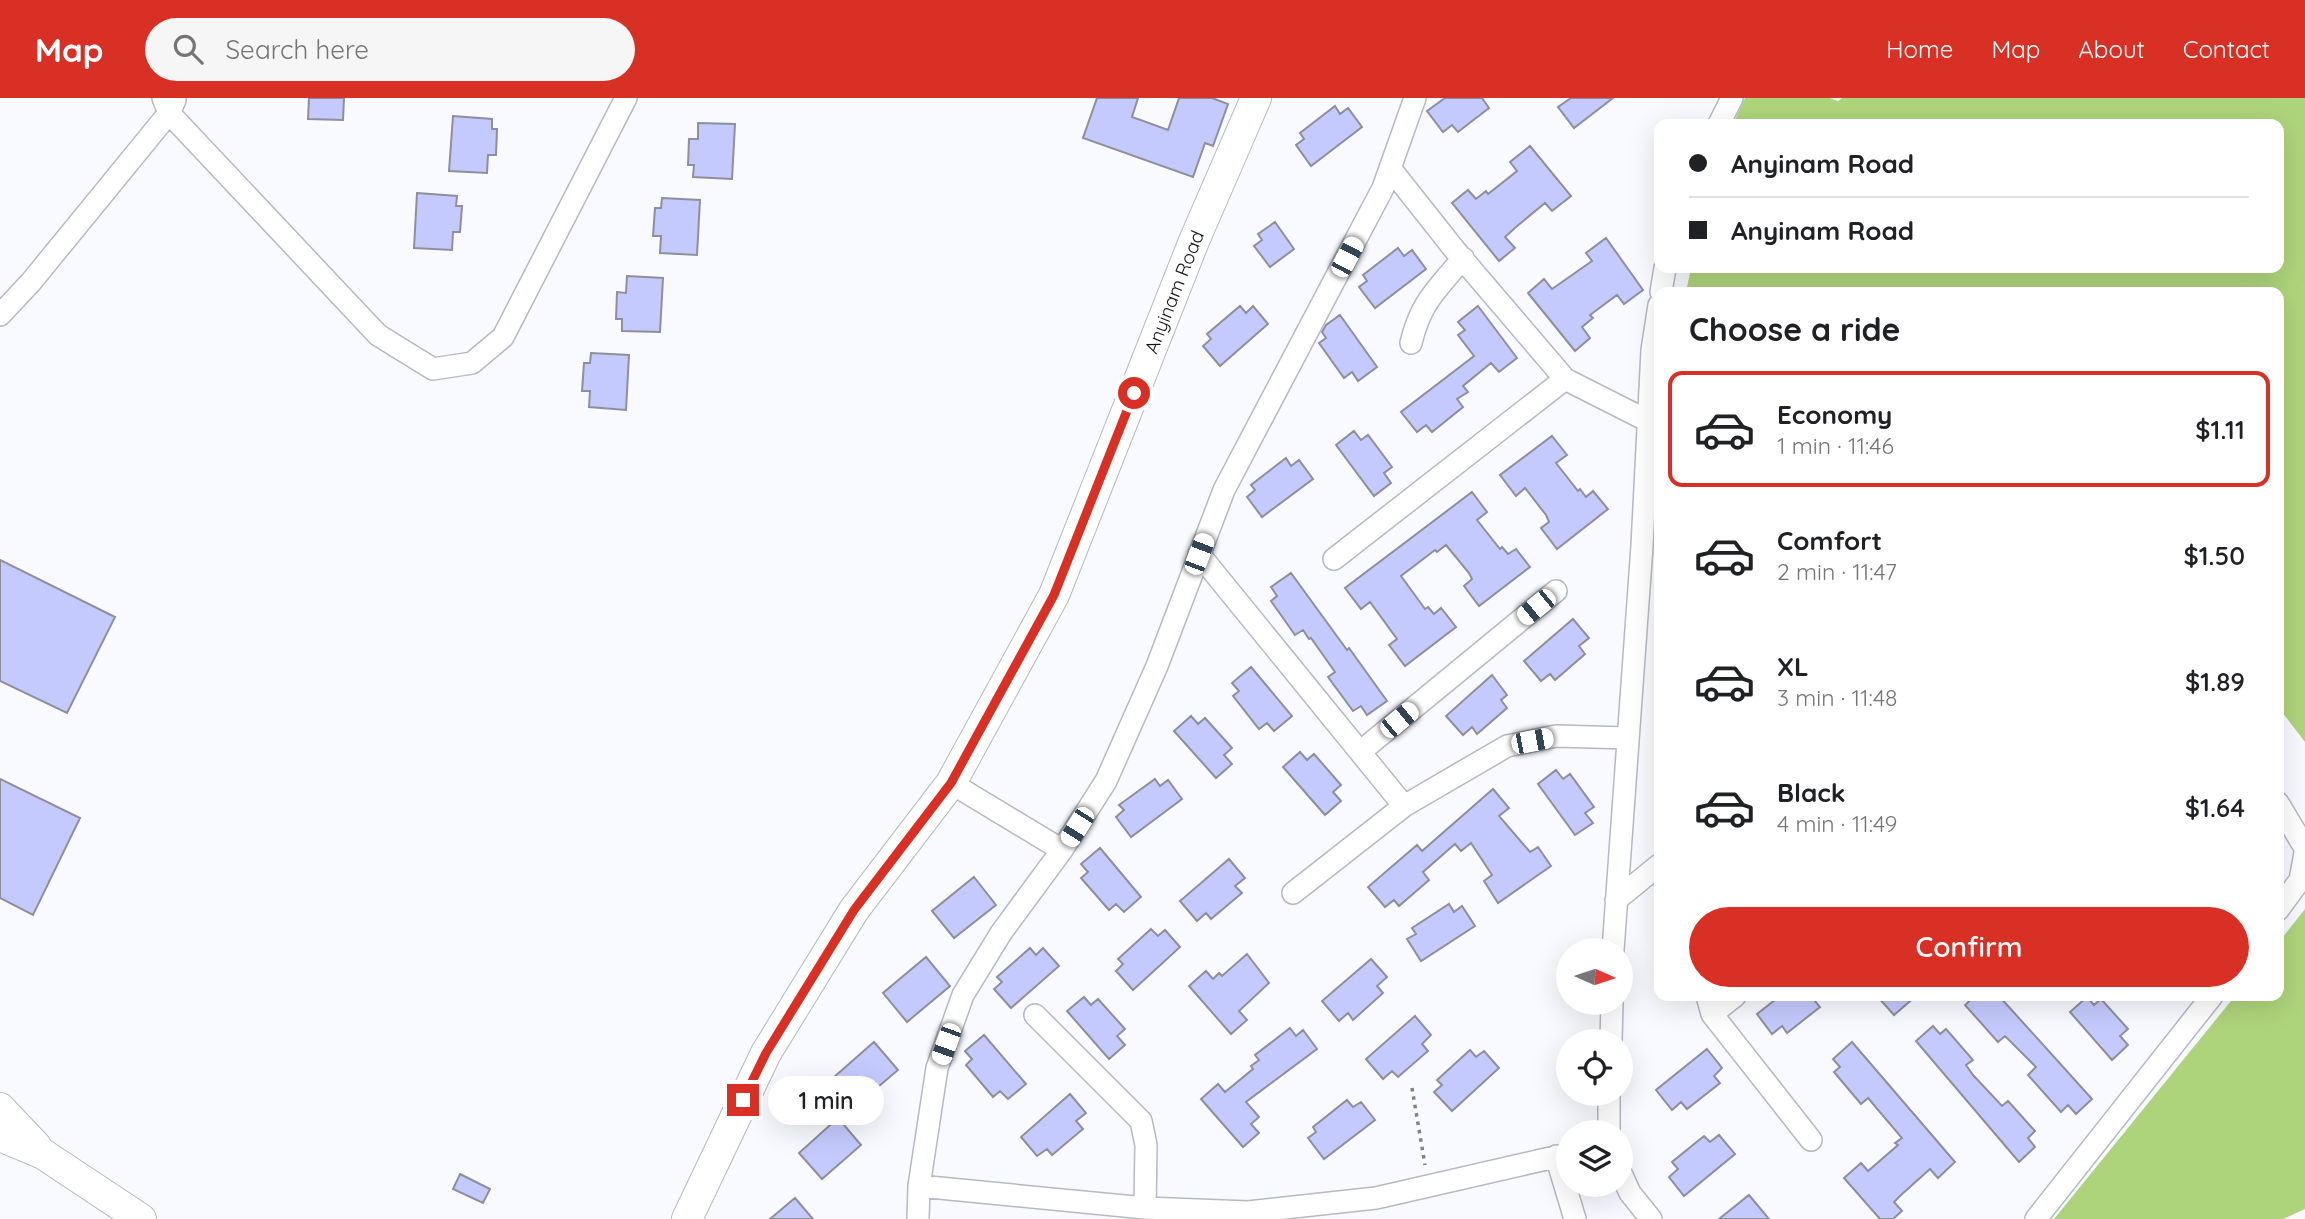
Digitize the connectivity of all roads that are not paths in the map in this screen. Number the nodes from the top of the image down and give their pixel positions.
1 (626, 98) edge
2 (1256, 98) edge
3 (1415, 98) edge
4 (1732, 98) edge
5 (169, 103) edge
6 (1722, 119) edge
7 (1390, 168) junction
8 (1463, 258) junction
9 (0, 315) edge
10 (1654, 337) edge
11 (1411, 343) dead end
12 (1564, 379) junction
13 (1648, 421) junction
14 (1199, 554) junction
15 (1334, 558) dead end
16 (1556, 591) dead end
17 (1628, 738) junction
18 (1360, 752) junction
19 (951, 783) junction
20 (1404, 806) junction
21 (2284, 814) edge
22 (1062, 850) junction
23 (2305, 851) edge
24 (1654, 869) edge
25 (1293, 893) dead end
26 (1616, 900) junction
27 (2284, 902) edge
28 (1614, 938) edge
29 (2208, 1001) edge
30 (1710, 1005) edge
31 (1035, 1015) dead end
32 (0, 1108) edge
33 (0, 1136) edge
34 (1811, 1140) dead end
35 (43, 1154) junction
36 (1556, 1156) edge
37 (919, 1186) junction
38 (1571, 1197) edge
39 (1633, 1197) edge
40 (1145, 1208) junction
41 (141, 1219) edge
42 (687, 1219) edge
43 (918, 1219) edge
44 (1576, 1219) edge
45 (1651, 1219) edge
46 (2036, 1219) edge

1 - 5 street
2 - 19 street, Anyinam Road
3 - 7 street
4 - 6 street
5 - 9 street
7 - 8 street
7 - 14 street
8 - 11 street
8 - 12 street
10 - 13 street
12 - 13 street
12 - 15 street
13 - 17 street
14 - 18 street
14 - 22 street
16 - 18 street
17 - 20 street
17 - 26 street
18 - 20 street
19 - 22 street
19 - 42 street, Anyinam Road
20 - 25 street
21 - 23 street
22 - 37 street
23 - 27 street
24 - 26 street
26 - 28 street
29 - 46 street
30 - 34 street
31 - 40 street
32 - 35 street
33 - 35 street
35 - 41 street
36 - 40 street
37 - 40 street
37 - 43 street
38 - 44 street
39 - 45 street

